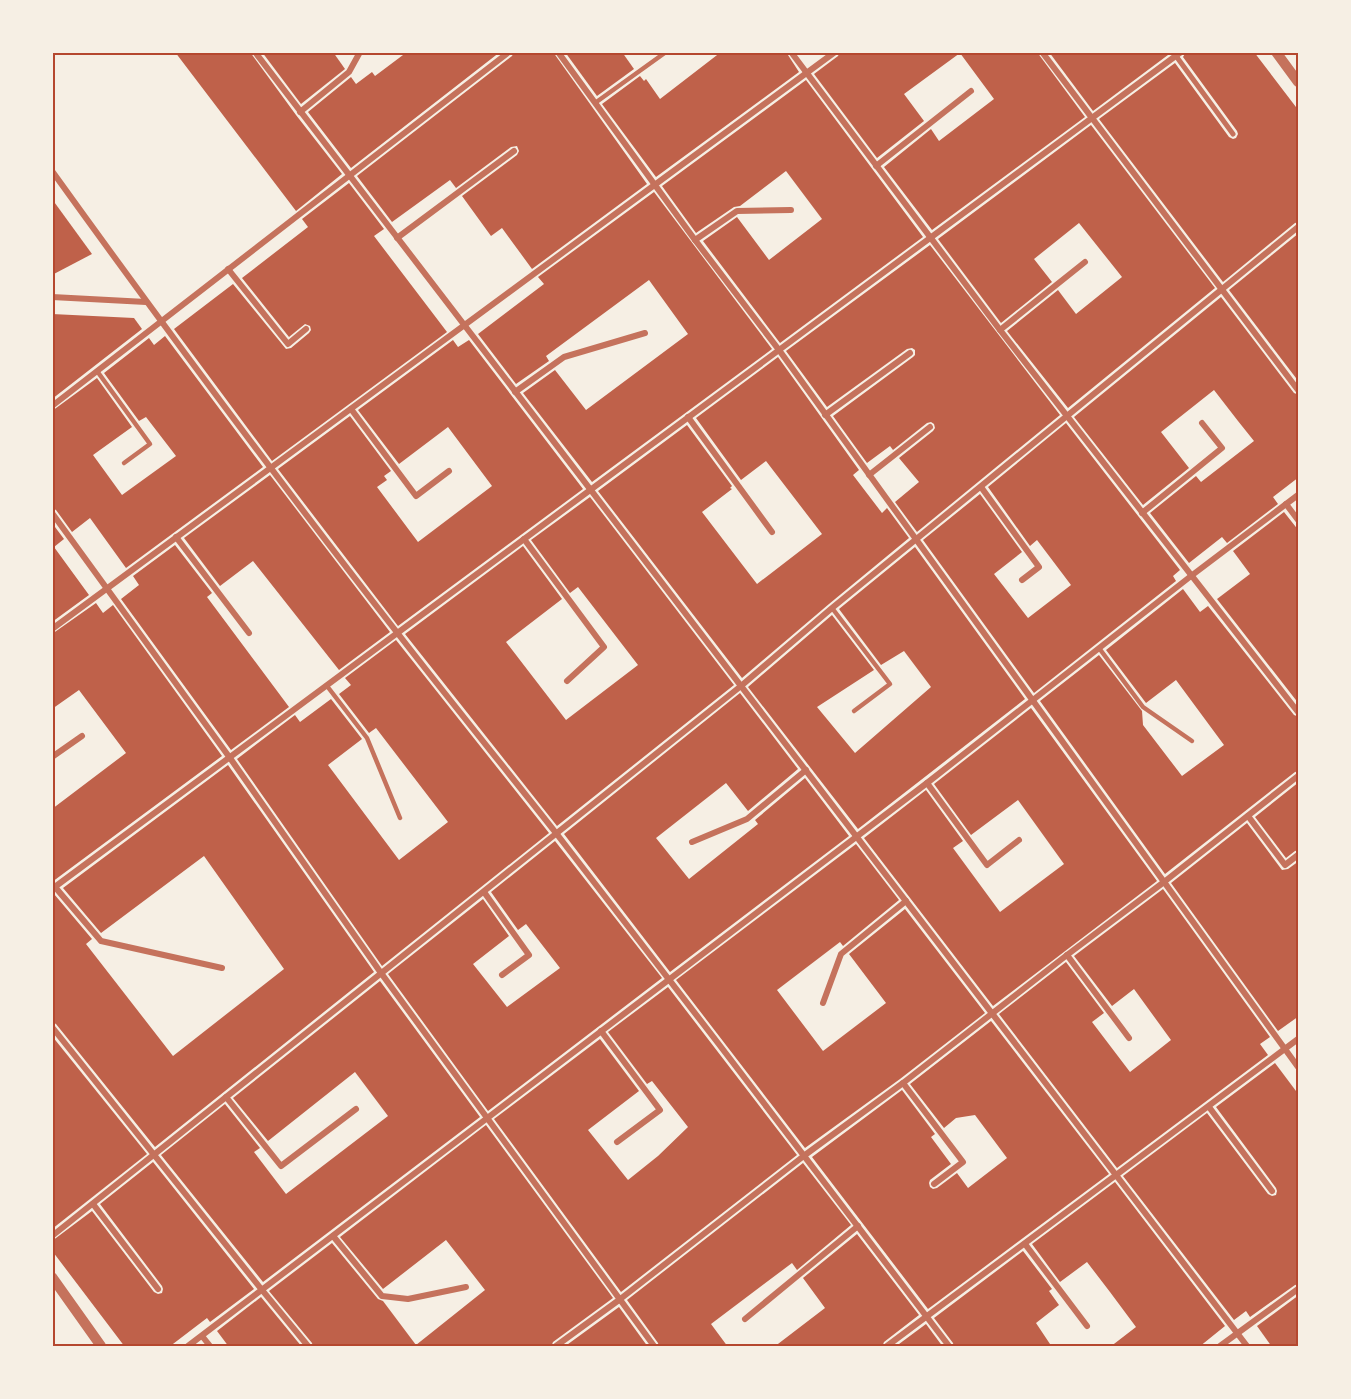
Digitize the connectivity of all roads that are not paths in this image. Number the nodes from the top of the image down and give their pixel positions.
1 (255, 52) edge
2 (360, 52) edge
3 (509, 52) edge
4 (558, 52) edge
5 (666, 52) edge
6 (791, 52) edge
7 (835, 52) edge
8 (1042, 52) edge
9 (1276, 52) edge
10 (1178, 54) edge
11 (807, 73) junction
12 (1299, 82) edge
13 (971, 91) dead end
14 (595, 103) junction
15 (300, 112) junction
16 (1092, 118) junction
17 (1233, 134) dead end
18 (514, 151) dead end
19 (876, 166) junction
20 (52, 171) edge
21 (349, 176) junction
22 (655, 185) junction
23 (791, 210) dead end
24 (1299, 227) edge
25 (397, 238) junction
26 (930, 238) junction
27 (695, 240) junction
28 (1085, 262) dead end
29 (228, 269) junction
30 (1222, 289) junction
31 (52, 297) edge
32 (146, 302) junction
33 (161, 322) junction
34 (463, 326) junction
35 (306, 329) dead end
36 (1000, 330) junction
37 (645, 333) dead end
38 (779, 350) junction
39 (910, 353) dead end
40 (97, 371) junction
41 (1299, 390) edge
42 (515, 392) junction
43 (52, 406) edge
44 (351, 409) junction
45 (825, 415) junction
46 (1067, 416) junction
47 (688, 417) junction
48 (1202, 423) dead end
49 (930, 427) dead end
50 (124, 463) dead end
51 (270, 468) junction
52 (449, 471) dead end
53 (868, 475) junction
54 (981, 487) junction
55 (590, 489) junction
56 (1299, 495) edge
57 (1286, 504) junction
58 (52, 513) edge
59 (1142, 513) junction
60 (1299, 520) edge
61 (772, 532) dead end
62 (176, 537) junction
63 (524, 539) junction
64 (916, 540) junction
65 (1191, 576) junction
66 (1022, 580) dead end
67 (108, 588) junction
68 (832, 608) junction
69 (52, 629) edge
70 (249, 633) dead end
71 (398, 633) junction
72 (1099, 648) junction
73 (567, 681) dead end
74 (327, 686) junction
75 (741, 686) junction
76 (1032, 701) junction
77 (854, 711) dead end
78 (1299, 712) edge
79 (82, 736) dead end
80 (1192, 741) dead end
81 (52, 757) edge
82 (230, 758) junction
83 (806, 770) junction
84 (1299, 776) edge
85 (927, 783) junction
86 (1248, 816) junction
87 (400, 818) dead end
88 (556, 834) junction
89 (857, 837) junction
90 (1019, 840) dead end
91 (692, 842) dead end
92 (1299, 855) edge
93 (1164, 882) junction
94 (54, 888) edge
95 (484, 892) junction
96 (906, 901) junction
97 (1067, 955) junction
98 (222, 968) dead end
99 (381, 973) junction
100 (502, 975) dead end
101 (669, 980) junction
102 (823, 1003) dead end
103 (992, 1013) junction
104 (52, 1028) edge
105 (601, 1031) junction
106 (1129, 1038) dead end
107 (1299, 1039) edge
108 (1285, 1049) junction
109 (1299, 1067) edge
110 (903, 1083) junction
111 (226, 1098) junction
112 (1209, 1107) junction
113 (356, 1109) dead end
114 (487, 1119) junction
115 (618, 1142) dead end
116 (154, 1155) junction
117 (805, 1155) junction
118 (1116, 1176) junction
119 (934, 1184) dead end
120 (1272, 1191) dead end
121 (93, 1204) junction
122 (858, 1226) junction
123 (52, 1236) edge
124 (333, 1236) junction
125 (1025, 1244) junction
126 (52, 1277) edge
127 (466, 1287) dead end
128 (1299, 1288) edge
129 (158, 1289) dead end
130 (262, 1290) junction
131 (619, 1300) junction
132 (926, 1317) junction
133 (745, 1318) dead end
134 (1087, 1326) dead end
135 (1237, 1334) junction
136 (202, 1336) junction
137 (101, 1347) edge
138 (188, 1347) edge
139 (210, 1347) edge
140 (308, 1347) edge
141 (556, 1347) edge
142 (654, 1347) edge
143 (887, 1347) edge
144 (949, 1347) edge
145 (1220, 1347) edge
146 (1247, 1347) edge

1 - 15 street
2 - 15 street
3 - 21 street
4 - 14 street
5 - 14 lane
6 - 11 street
7 - 11 street
8 - 16 street
9 - 12 street
10 - 16 street
10 - 17 street
11 - 19 street
11 - 22 street
13 - 19 street
14 - 22 street
15 - 21 street
16 - 26 street
16 - 30 street
18 - 25 street
19 - 26 street
20 - 32 street
21 - 25 street
21 - 29 street
22 - 27 street
22 - 34 street
23 - 27 street
24 - 30 street
25 - 34 street
26 - 36 street
26 - 38 street
27 - 38 street
28 - 36 street
29 - 33 street
29 - 35 street
30 - 41 street
30 - 46 street
31 - 32 street
32 - 33 street
33 - 40 street
33 - 51 street
34 - 42 street
34 - 44 street
36 - 46 street
37 - 42 street
38 - 45 street
38 - 47 street
39 - 45 street
40 - 43 street
40 - 50 lane
42 - 55 street
44 - 51 street
44 - 52 street
45 - 53 street
46 - 54 street
46 - 59 street
47 - 55 street
47 - 61 street
48 - 59 street
49 - 53 street
51 - 62 street
51 - 71 street
53 - 64 street
54 - 64 street
54 - 66 street
55 - 63 street
55 - 75 street
56 - 57 street
57 - 60 street
57 - 65 street
58 - 67 street
59 - 65 street
62 - 67 street
62 - 70 street
63 - 71 street
63 - 73 street
64 - 68 street
64 - 76 street
65 - 72 street
65 - 78 street
67 - 69 street
67 - 82 street
68 - 75 street
68 - 77 lane
71 - 74 street
71 - 88 street
72 - 76 street
72 - 80 lane
74 - 82 street
74 - 87 lane
75 - 83 street
75 - 88 street
76 - 85 street
76 - 93 street
79 - 81 street
82 - 94 street
82 - 99 street
83 - 89 street
83 - 91 street
84 - 86 street
85 - 89 street
85 - 90 street
86 - 92 street
86 - 93 street
88 - 95 street
88 - 101 street
89 - 96 street
89 - 101 street
93 - 97 street
93 - 108 street
94 - 98 street
95 - 99 street
95 - 100 street
96 - 102 street
96 - 103 street
97 - 103 street
97 - 106 street
99 - 111 street
99 - 114 street
101 - 105 street
101 - 117 street
103 - 110 street
103 - 118 street
104 - 116 street
105 - 114 street
105 - 115 street
107 - 108 street
108 - 109 street
108 - 112 street
110 - 117 street
110 - 119 street
111 - 113 street
111 - 116 street
112 - 118 street
112 - 120 street
114 - 124 street
114 - 131 street
116 - 121 street
116 - 130 street
117 - 122 street
117 - 131 street
118 - 125 street
118 - 135 street
121 - 123 street
121 - 129 street
122 - 132 street
122 - 133 street
124 - 127 street
124 - 130 street
125 - 132 street
125 - 134 street
126 - 137 street
128 - 135 street
130 - 136 street
130 - 140 street
131 - 141 street
131 - 142 street
132 - 143 street
132 - 144 street
135 - 145 street
135 - 146 street
136 - 138 street
136 - 139 street

